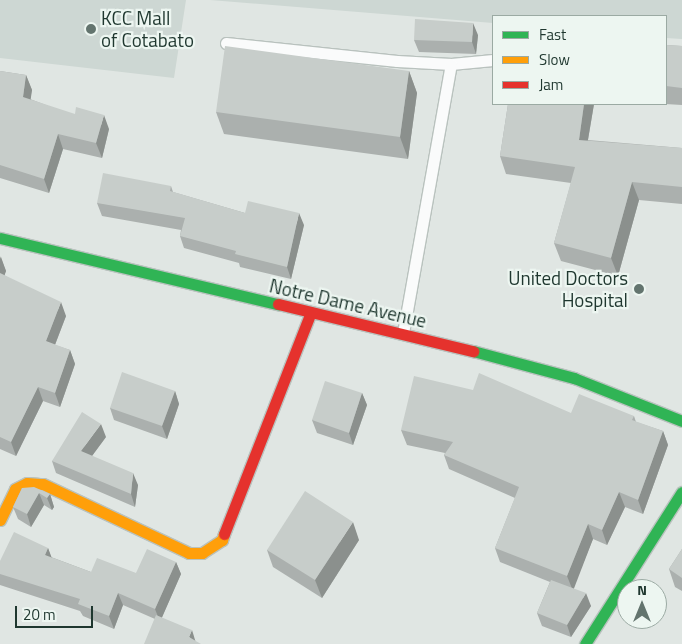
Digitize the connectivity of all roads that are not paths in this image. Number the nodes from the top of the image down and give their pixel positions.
1 (226, 43) dead end
2 (492, 60) edge
3 (451, 64) junction
4 (0, 238) edge
5 (310, 312) junction
6 (403, 333) junction
7 (682, 421) edge
8 (682, 492) edge
9 (0, 520) edge
10 (585, 644) edge

1 - 3 lane
2 - 3 lane
3 - 6 lane
4 - 5 main road, Notre Dame Avenue
5 - 6 main road, Notre Dame Avenue
5 - 9 main road
6 - 7 main road, Notre Dame Avenue
8 - 10 main road

